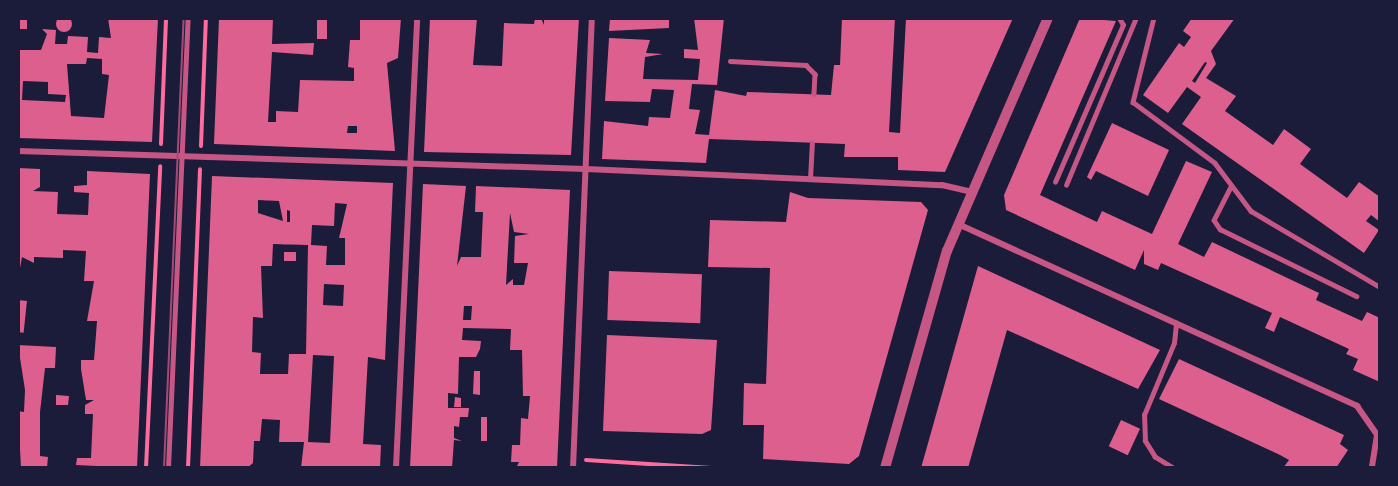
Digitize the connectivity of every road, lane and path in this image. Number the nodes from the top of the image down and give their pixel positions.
1 (166, 18) edge
2 (188, 18) edge
3 (206, 18) edge
4 (417, 18) edge
5 (592, 18) edge
6 (1048, 18) edge
7 (1119, 18) edge
8 (1136, 18) edge
9 (1154, 18) edge
10 (730, 61) dead end
11 (814, 94) dead end
12 (201, 141) dead end
13 (812, 143) dead end
14 (161, 146) dead end
15 (18, 151) edge
16 (182, 159) junction
17 (409, 167) junction
18 (586, 169) junction
19 (200, 170) dead end
20 (159, 172) dead end
21 (810, 179) junction
22 (1055, 182) dead end
23 (1066, 185) dead end
24 (1232, 187) junction
25 (972, 192) junction
26 (958, 224) junction
27 (1380, 287) edge
28 (1356, 296) dead end
29 (1176, 323) junction
30 (573, 459) junction
31 (146, 468) edge
32 (168, 468) edge
33 (189, 468) edge
34 (396, 468) edge
35 (573, 468) edge
36 (712, 468) edge
37 (885, 468) edge
38 (1173, 468) edge
39 (1372, 468) edge

1 - 14 path
2 - 16 street
3 - 12 path
4 - 17 street
5 - 18 street
6 - 25 street
7 - 22 lane
8 - 23 lane
9 - 24 lane
10 - 11 lane
13 - 21 lane
15 - 16 street
16 - 17 street
16 - 32 street
17 - 18 street
17 - 34 street
18 - 21 street
18 - 30 street
19 - 33 path
20 - 31 path
21 - 25 street
24 - 27 lane
24 - 28 lane
25 - 26 street
26 - 29 street
26 - 37 street
29 - 38 lane
29 - 39 street
30 - 35 street
30 - 36 path

